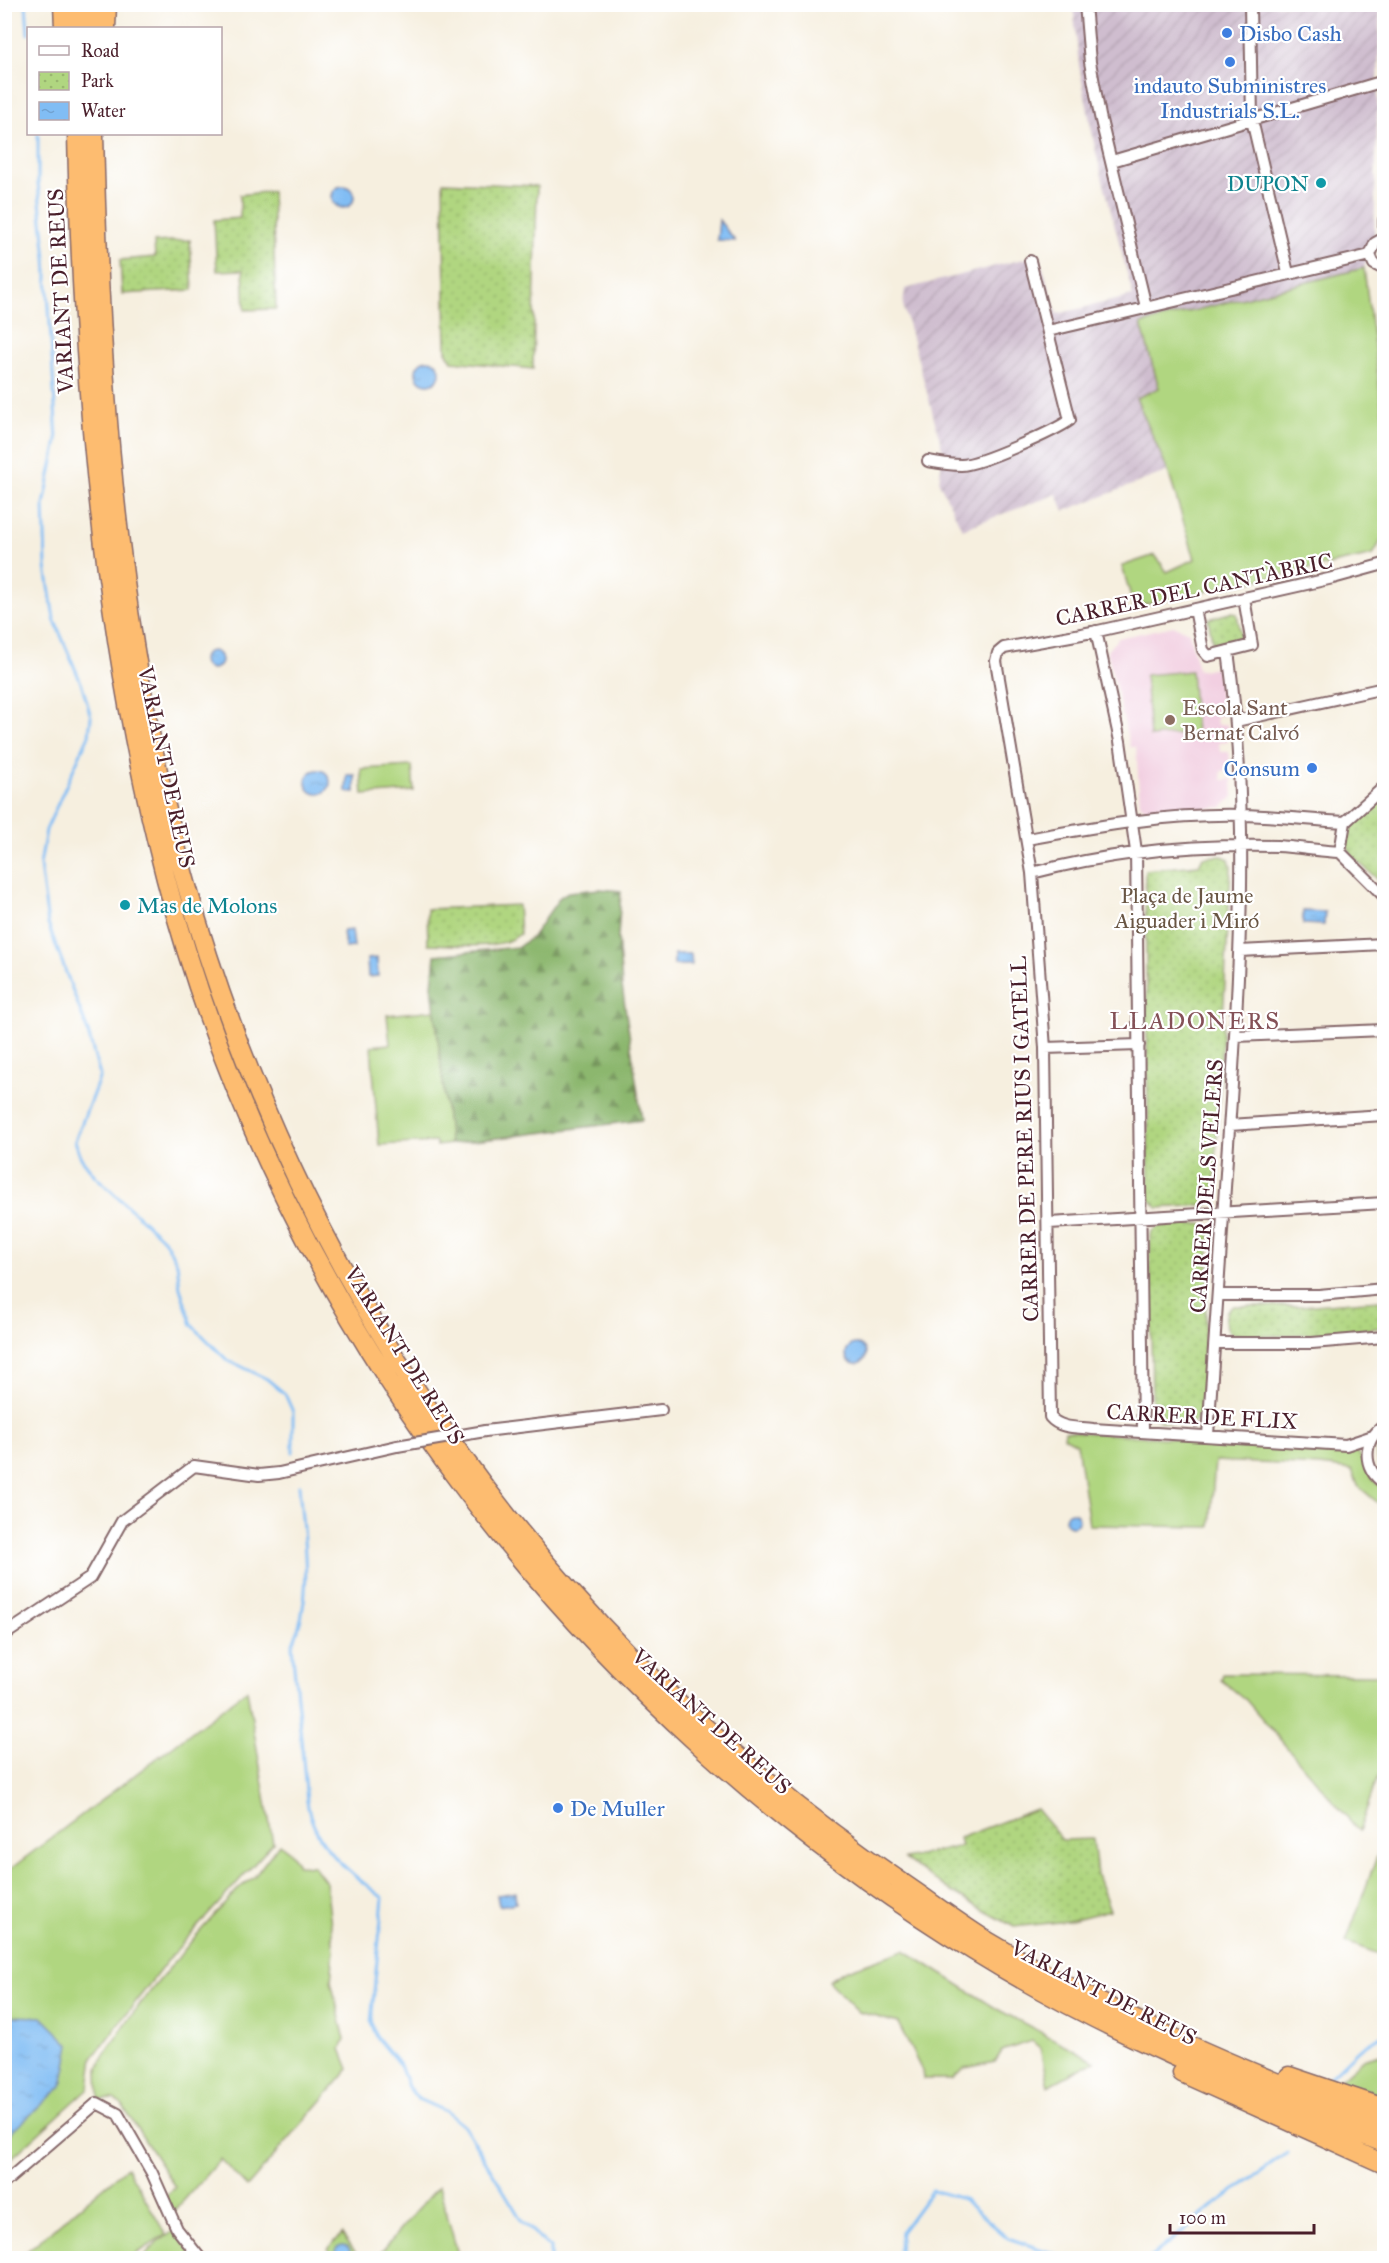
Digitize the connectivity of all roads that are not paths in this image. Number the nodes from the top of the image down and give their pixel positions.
1 (63, 4) edge
2 (76, 4) edge
3 (94, 4) edge
4 (107, 4) edge
5 (1085, 4) edge
6 (1250, 4) edge
7 (64, 27) edge
8 (76, 27) edge
9 (94, 27) edge
10 (106, 27) edge
11 (1384, 81) edge
12 (1252, 120) junction
13 (68, 135) edge
14 (77, 135) edge
15 (94, 135) edge
16 (102, 135) edge
17 (1112, 161) junction
18 (1384, 220) edge
19 (1384, 238) edge
20 (1370, 255) junction
21 (1030, 261) dead end
22 (1384, 270) edge
23 (1288, 273) junction
24 (100, 307) junction
25 (1146, 307) junction
26 (1048, 331) junction
27 (92, 424) junction
28 (928, 461) dead end
29 (1384, 564) edge
30 (1244, 598) junction
31 (1195, 609) junction
32 (1095, 631) junction
33 (1010, 647) joint
34 (1228, 651) junction
35 (1384, 688) edge
36 (1236, 721) junction
37 (1384, 787) edge
38 (1243, 815) junction
39 (1133, 820) junction
40 (1344, 822) junction
41 (1027, 839) junction
42 (1243, 847) junction
43 (1340, 852) junction
44 (1136, 853) junction
45 (1032, 873) junction
46 (1384, 896) edge
47 (1384, 944) edge
48 (1240, 951) junction
49 (1384, 1030) edge
50 (1236, 1036) junction
51 (1139, 1045) junction
52 (1045, 1048) junction
53 (1384, 1115) edge
54 (1230, 1125) junction
55 (1384, 1203) edge
56 (1224, 1213) junction
57 (1141, 1218) junction
58 (1049, 1223) junction
59 (1384, 1289) edge
60 (1219, 1295) junction
61 (1384, 1337) edge
62 (1215, 1343) junction
63 (661, 1410) dead end
64 (1056, 1423) joint
65 (1384, 1426) edge
66 (1143, 1431) junction
67 (1208, 1435) junction
68 (1373, 1436) junction
69 (1346, 1445) junction
70 (1367, 1455) junction
71 (1384, 1483) edge
72 (4, 1635) edge
73 (983, 1938) junction
74 (1088, 2015) junction
75 (1384, 2108) edge
76 (1384, 2125) edge
77 (1384, 2143) edge
78 (1384, 2164) edge
79 (4, 2183) edge
80 (200, 2259) edge

1 - 7 highway
2 - 8 highway
3 - 9 highway
4 - 10 highway
5 - 17 street
6 - 12 street
11 - 12 street
12 - 17 street
12 - 23 street
13 - 27 highway
14 - 27 highway, VARIANT DE REUS
15 - 24 highway, VARIANT DE REUS
16 - 24 highway
17 - 25 street
18 - 19 street
19 - 20 street
20 - 22 street
20 - 23 street
21 - 26 street
23 - 25 street
24 - 73 highway, VARIANT DE REUS
25 - 26 street
26 - 28 street
27 - 74 highway, VARIANT DE REUS
29 - 30 street, CARRER DEL CANTÀBRIC
30 - 31 street, CARRER DEL CANTÀBRIC
30 - 34 street
31 - 32 street, CARRER DEL CANTÀBRIC
31 - 34 street
32 - 33 street, CARRER DEL CANTÀBRIC
32 - 39 street
33 - 41 street, CARRER DE PERE RIUS I GATELL
34 - 36 street, CARRER DELS VELERS
35 - 36 street
36 - 38 street, CARRER DELS VELERS
37 - 40 street
38 - 39 street
38 - 40 street
38 - 42 street, CARRER DELS VELERS
39 - 41 street
39 - 44 street
40 - 43 street
41 - 45 street, CARRER DE PERE RIUS I GATELL
42 - 43 street
42 - 44 street
42 - 48 street, CARRER DELS VELERS
43 - 46 street
44 - 45 street
44 - 51 street
45 - 52 street, CARRER DE PERE RIUS I GATELL
47 - 48 street
48 - 50 street, CARRER DELS VELERS
49 - 50 street
50 - 54 street, CARRER DELS VELERS
51 - 52 street
51 - 57 street
52 - 58 street, CARRER DE PERE RIUS I GATELL
53 - 54 street
54 - 56 street, CARRER DELS VELERS
55 - 56 street
56 - 57 street
56 - 60 street, CARRER DELS VELERS
57 - 58 street
57 - 66 street
58 - 64 street, CARRER DE PERE RIUS I GATELL
59 - 60 street
60 - 62 street, CARRER DELS VELERS
61 - 62 street
62 - 67 street, CARRER DELS VELERS
63 - 72 street, bridge
64 - 66 street, CARRER DE FLIX
65 - 68 street
66 - 67 street, CARRER DE FLIX
67 - 69 street, CARRER DE FLIX
68 - 69 street, CARRER DE FLIX
68 - 70 street
69 - 70 street, CARRER DE FLIX
70 - 71 street
73 - 75 highway
73 - 76 highway, VARIANT DE REUS
74 - 77 highway, VARIANT DE REUS
74 - 78 highway
79 - 80 street

